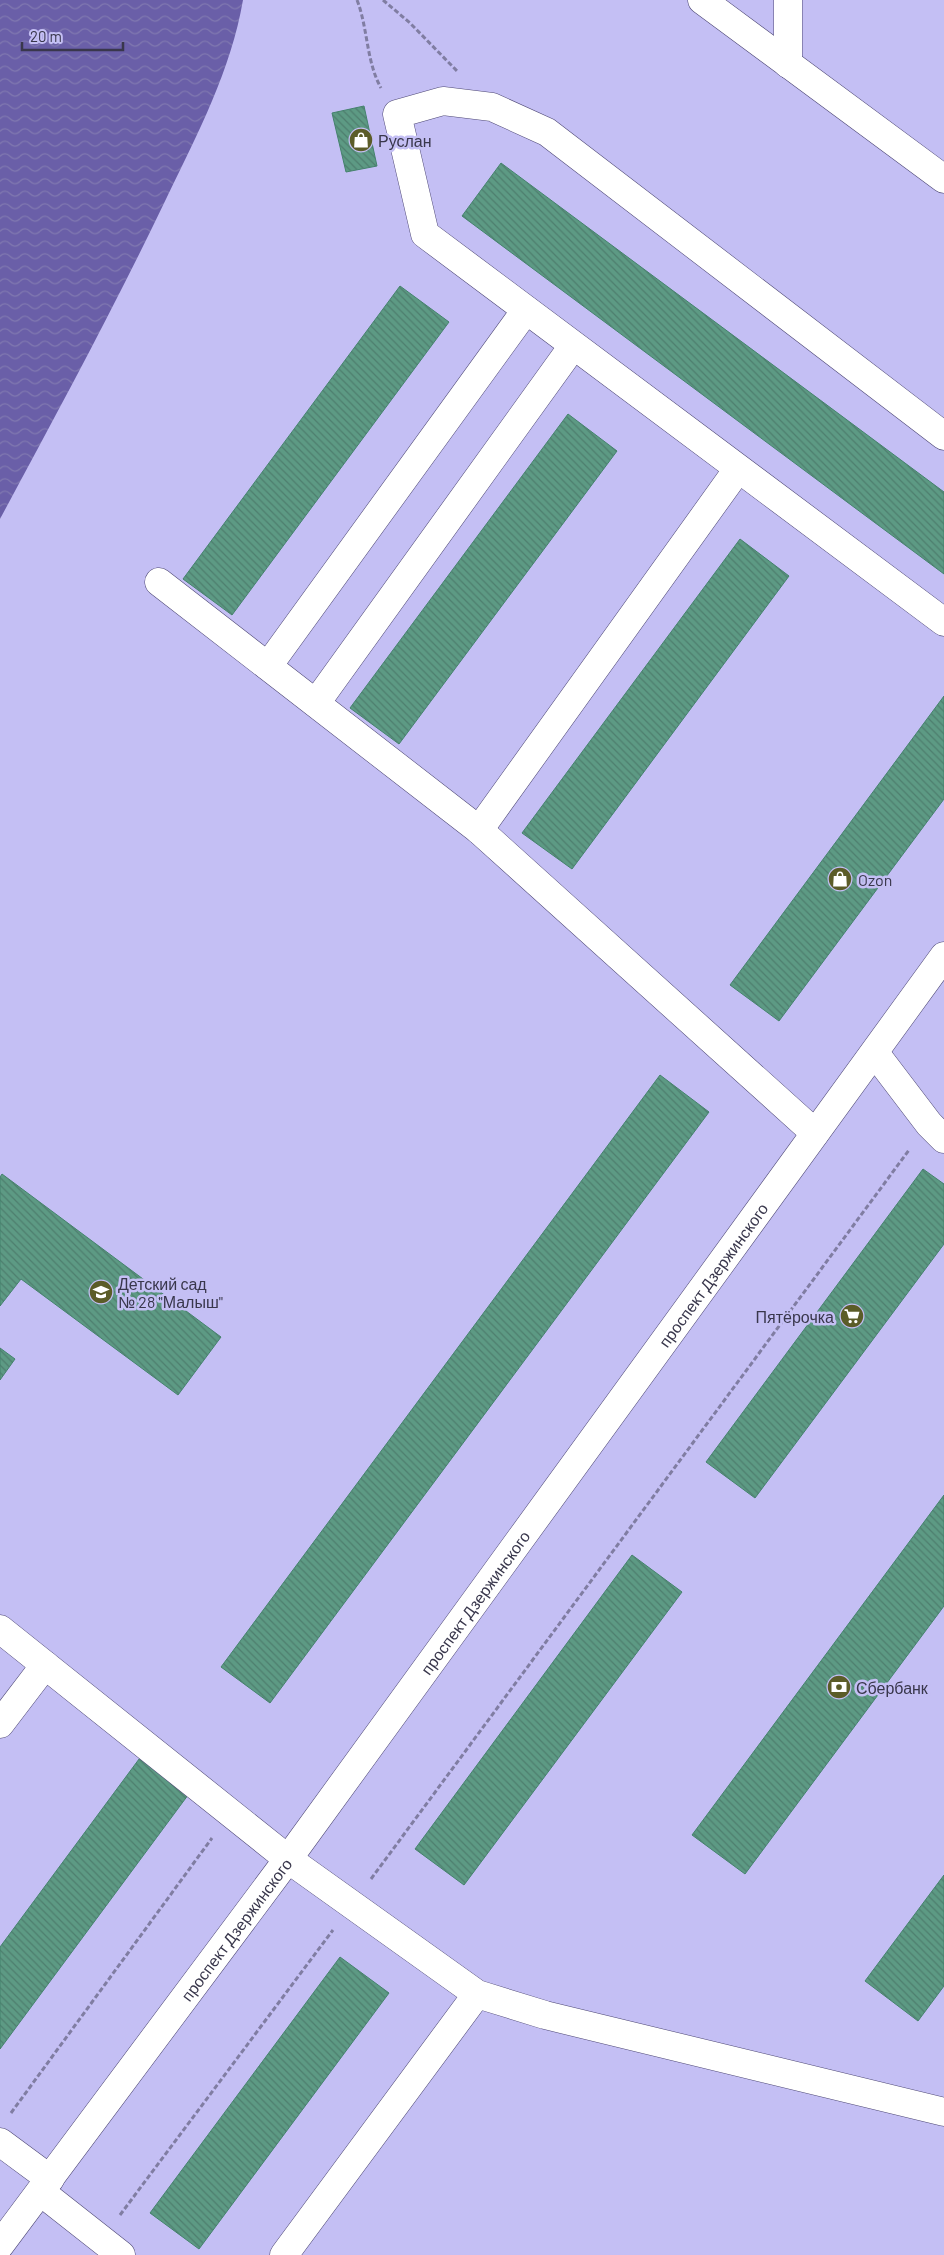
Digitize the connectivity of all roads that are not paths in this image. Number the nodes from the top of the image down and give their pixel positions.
1 (702, 0) edge
2 (788, 0) edge
3 (788, 64) junction
4 (944, 179) edge
5 (526, 310) junction
6 (573, 346) junction
7 (944, 436) edge
8 (738, 469) junction
9 (159, 582) dead end
10 (944, 622) edge
11 (268, 666) junction
12 (316, 703) junction
13 (479, 830) junction
14 (944, 956) edge
15 (875, 1053) junction
16 (936, 1132) edge
17 (815, 1133) junction
18 (0, 1629) edge
19 (45, 1665) junction
20 (0, 1724) edge
21 (288, 1859) junction
22 (477, 1994) junction
23 (944, 2112) edge
24 (3, 2131) edge
25 (45, 2185) junction
26 (0, 2245) edge
27 (111, 2247) edge
28 (284, 2255) edge

1 - 3 street
2 - 3 street
3 - 4 street
5 - 6 street
5 - 7 street
5 - 11 street
6 - 8 street
6 - 12 street
8 - 10 street
8 - 13 street
9 - 11 street
11 - 12 street
12 - 13 street
13 - 17 street
14 - 15 street, проспект Дзержинского
15 - 16 street
15 - 17 street, проспект Дзержинского
17 - 21 street, проспект Дзержинского
18 - 19 street
19 - 20 street
19 - 21 street
21 - 22 street
21 - 25 street, проспект Дзержинского
22 - 23 street
22 - 28 street
24 - 25 street
25 - 26 street, проспект Дзержинского
25 - 27 street

